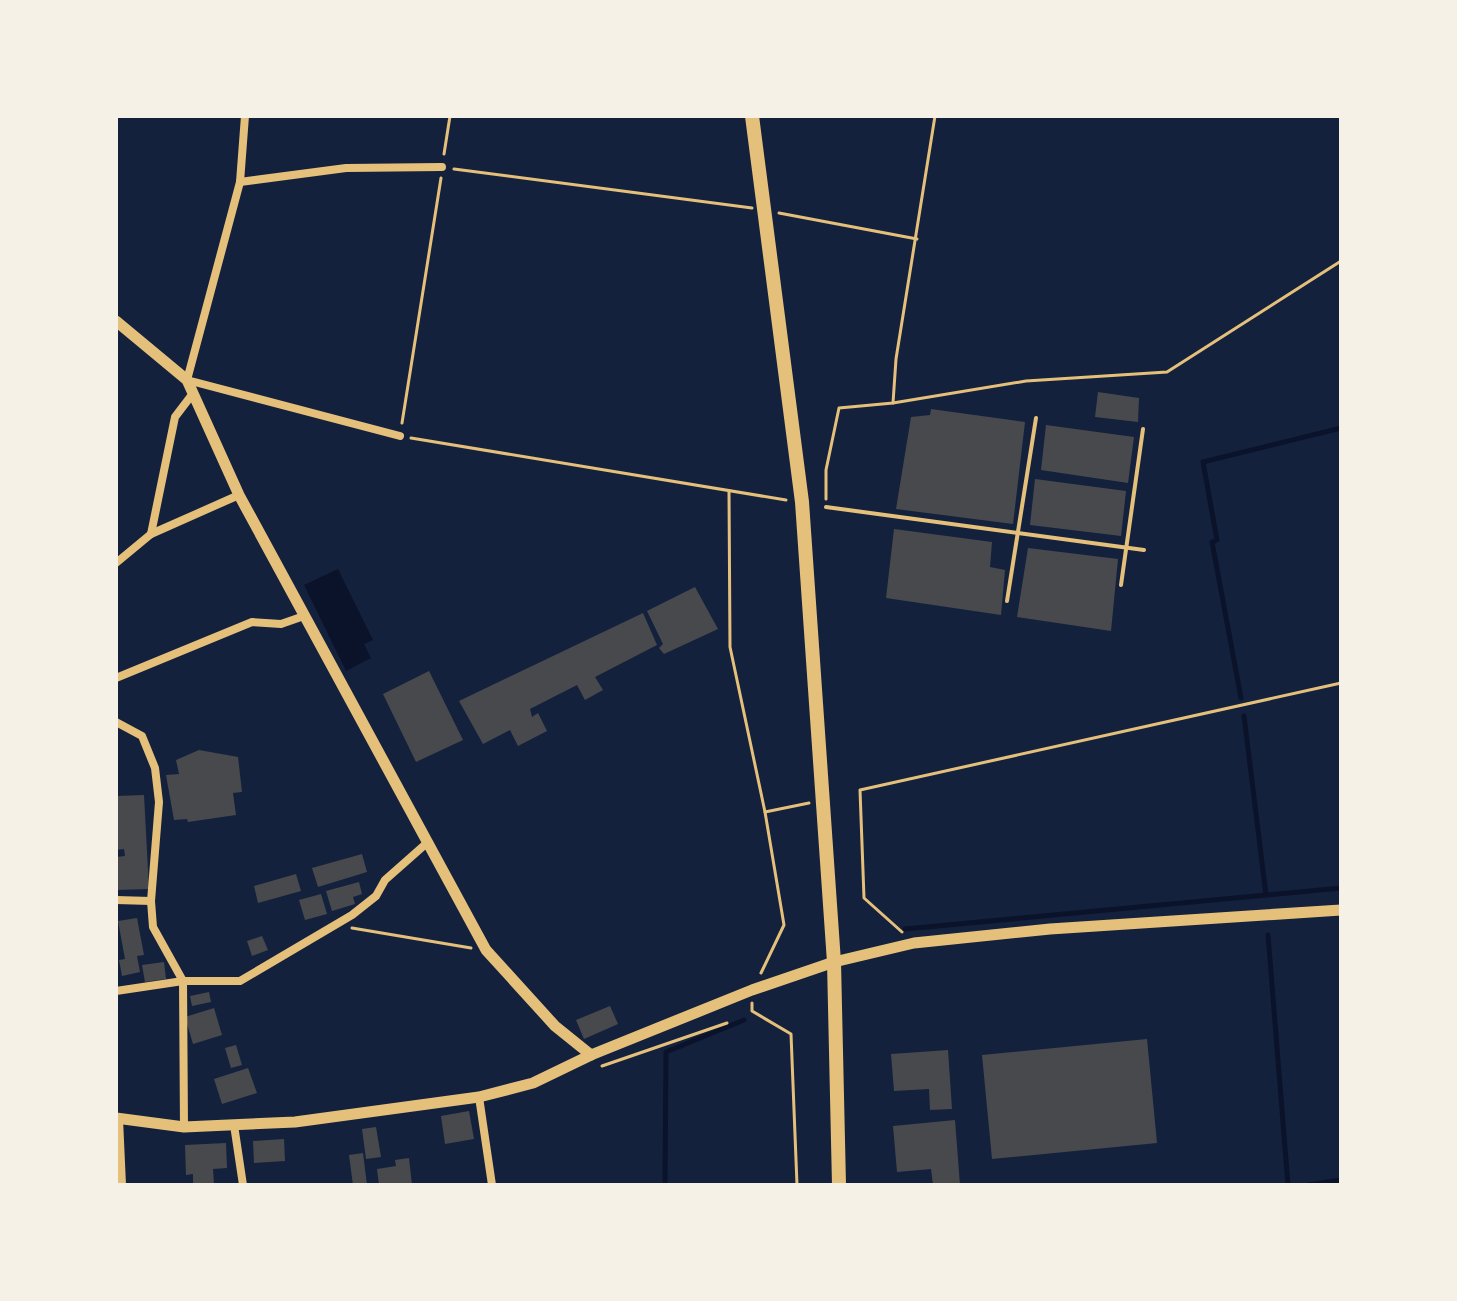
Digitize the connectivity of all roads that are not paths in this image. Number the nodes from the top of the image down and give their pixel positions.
1 (245, 116) edge
2 (752, 116) edge
3 (442, 167) road end
4 (240, 182) junction
5 (116, 321) edge
6 (187, 380) junction
7 (191, 396) junction
8 (1036, 418) dead end
9 (1143, 429) dead end
10 (400, 436) road end
11 (239, 495) junction
12 (826, 507) road end
13 (151, 534) junction
14 (1018, 536) junction
15 (1129, 547) junction
16 (1144, 550) dead end
17 (116, 563) edge
18 (1121, 585) dead end
19 (1007, 601) dead end
20 (304, 616) junction
21 (116, 678) edge
22 (116, 722) edge
23 (428, 842) junction
24 (116, 900) edge
25 (151, 901) junction
26 (1341, 910) edge
27 (834, 962) junction
28 (183, 981) junction
29 (116, 991) edge
30 (591, 1055) junction
31 (479, 1097) junction
32 (118, 1119) edge
33 (234, 1125) junction
34 (184, 1127) junction
35 (122, 1185) edge
36 (243, 1185) edge
37 (492, 1185) edge
38 (839, 1185) edge

1 - 4 street
2 - 27 highway
3 - 4 street
4 - 6 street
5 - 6 street
6 - 7 street
6 - 10 street
7 - 11 street
7 - 13 street
8 - 14 lane
9 - 15 lane
11 - 13 street
11 - 20 street
12 - 14 lane
13 - 17 street
14 - 15 lane
14 - 19 lane
15 - 16 lane
15 - 18 lane
20 - 21 street
20 - 23 street
22 - 25 street
23 - 28 street
23 - 30 street
24 - 25 street
25 - 28 street
26 - 27 street
27 - 30 street
27 - 38 highway
28 - 29 street
28 - 34 street
30 - 31 street
31 - 33 street
31 - 37 street
32 - 34 street
32 - 35 street
33 - 34 street
33 - 36 street

